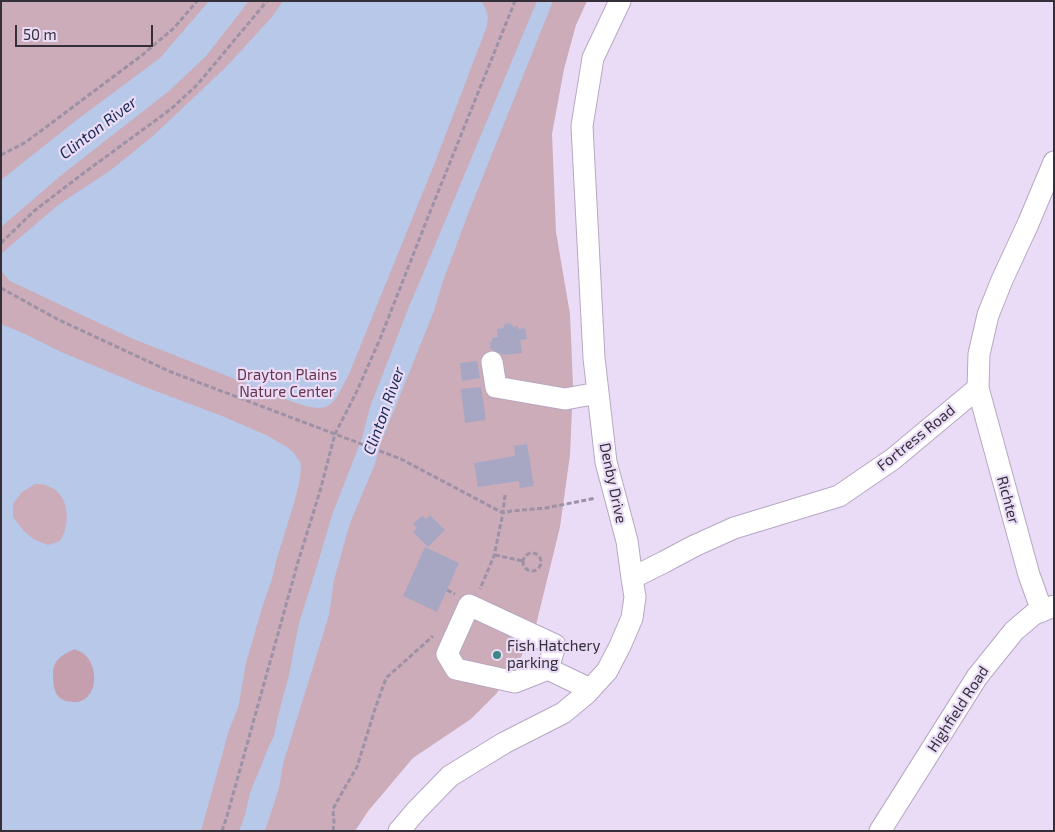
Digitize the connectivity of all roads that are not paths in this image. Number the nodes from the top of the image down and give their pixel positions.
1 (620, 1) edge
2 (1054, 162) edge
3 (492, 362) dead end
4 (978, 388) junction
5 (598, 393) junction
6 (632, 578) junction
7 (1048, 608) edge
8 (548, 669) junction
9 (590, 689) junction
10 (399, 831) edge
11 (880, 831) edge

1 - 5 street, Denby Drive
2 - 4 street
3 - 5 street
4 - 6 street, Fortress Road
4 - 7 street, Richter
5 - 6 street, Denby Drive
6 - 9 street, Denby Drive
7 - 11 street, Highfield Road
8 - 8 street
8 - 9 street
9 - 10 street, Denby Drive

